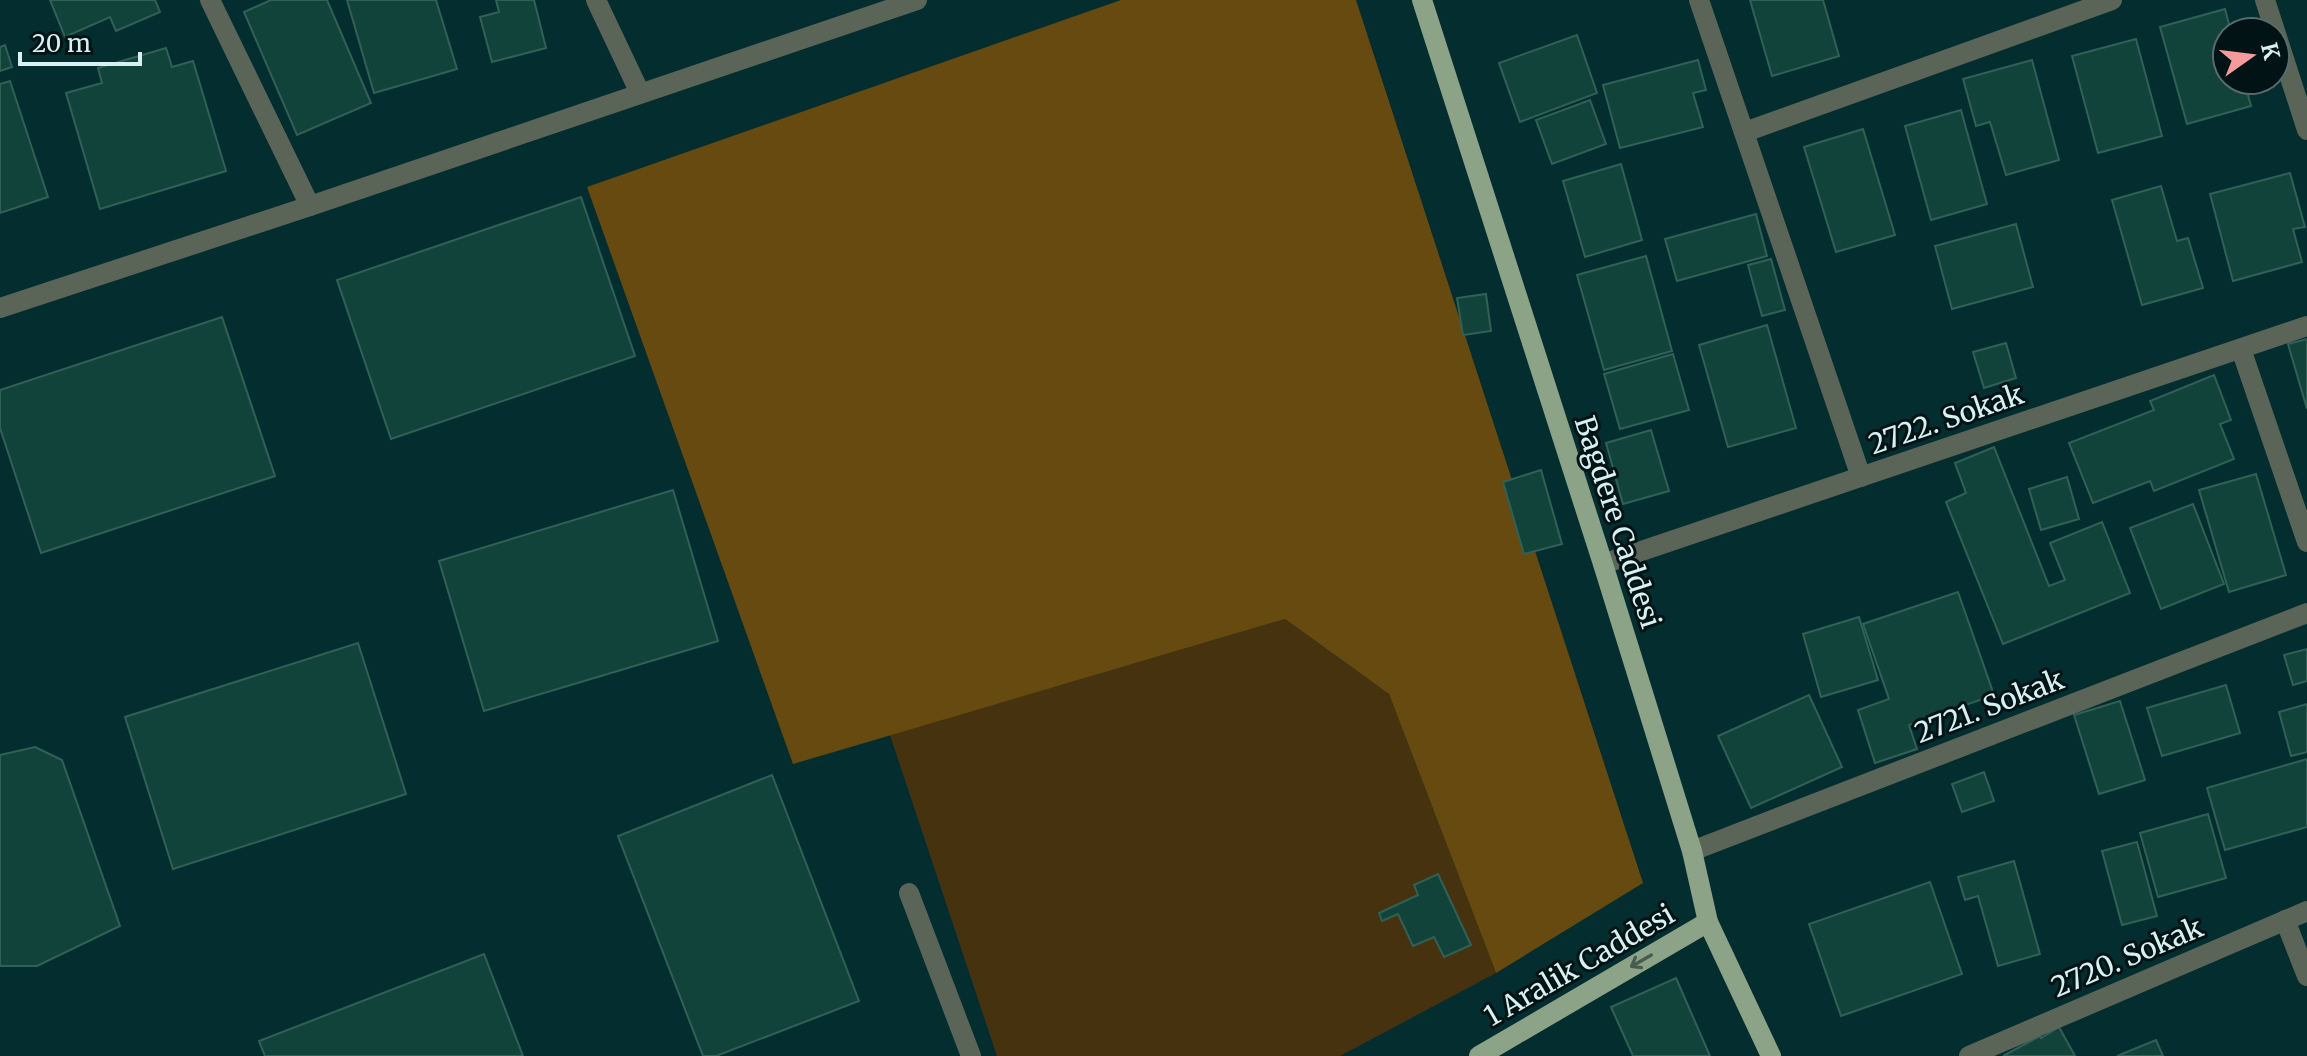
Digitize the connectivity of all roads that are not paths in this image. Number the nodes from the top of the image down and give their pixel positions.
1 (210, 0) edge
2 (596, 0) edge
3 (917, 0) edge
4 (1422, 0) edge
5 (1699, 0) edge
6 (2112, 0) edge
7 (2265, 0) edge
8 (640, 93) junction
9 (2307, 130) edge
10 (1745, 132) junction
11 (310, 206) junction
12 (0, 308) edge
13 (2307, 326) edge
14 (2241, 349) junction
15 (1861, 477) junction
16 (2307, 542) edge
17 (1603, 564) junction
18 (2307, 613) edge
19 (1692, 851) junction
20 (909, 893) dead end
21 (2307, 911) edge
22 (2285, 920) junction
23 (1708, 922) junction
24 (2307, 976) edge
25 (971, 1056) edge
26 (1479, 1056) edge
27 (1771, 1056) edge
28 (1969, 1056) edge

1 - 11 street
2 - 8 street
3 - 8 street
4 - 17 main road, Bagdere Caddesi
5 - 10 street
6 - 10 street
7 - 9 street
8 - 11 street
10 - 15 street
11 - 12 street
13 - 14 street, 2722. Sokak
14 - 15 street, 2722. Sokak
14 - 16 street
15 - 17 street, 2722. Sokak
17 - 19 main road, Bagdere Caddesi
18 - 19 street, 2721. Sokak
19 - 23 main road, Bagdere Caddesi
20 - 25 street
21 - 22 street, 2720. Sokak
22 - 24 street
22 - 28 street, 2720. Sokak
23 -> 26 main road, 1 Aralik Caddesi
23 - 27 main road, Bagdere Caddesi

